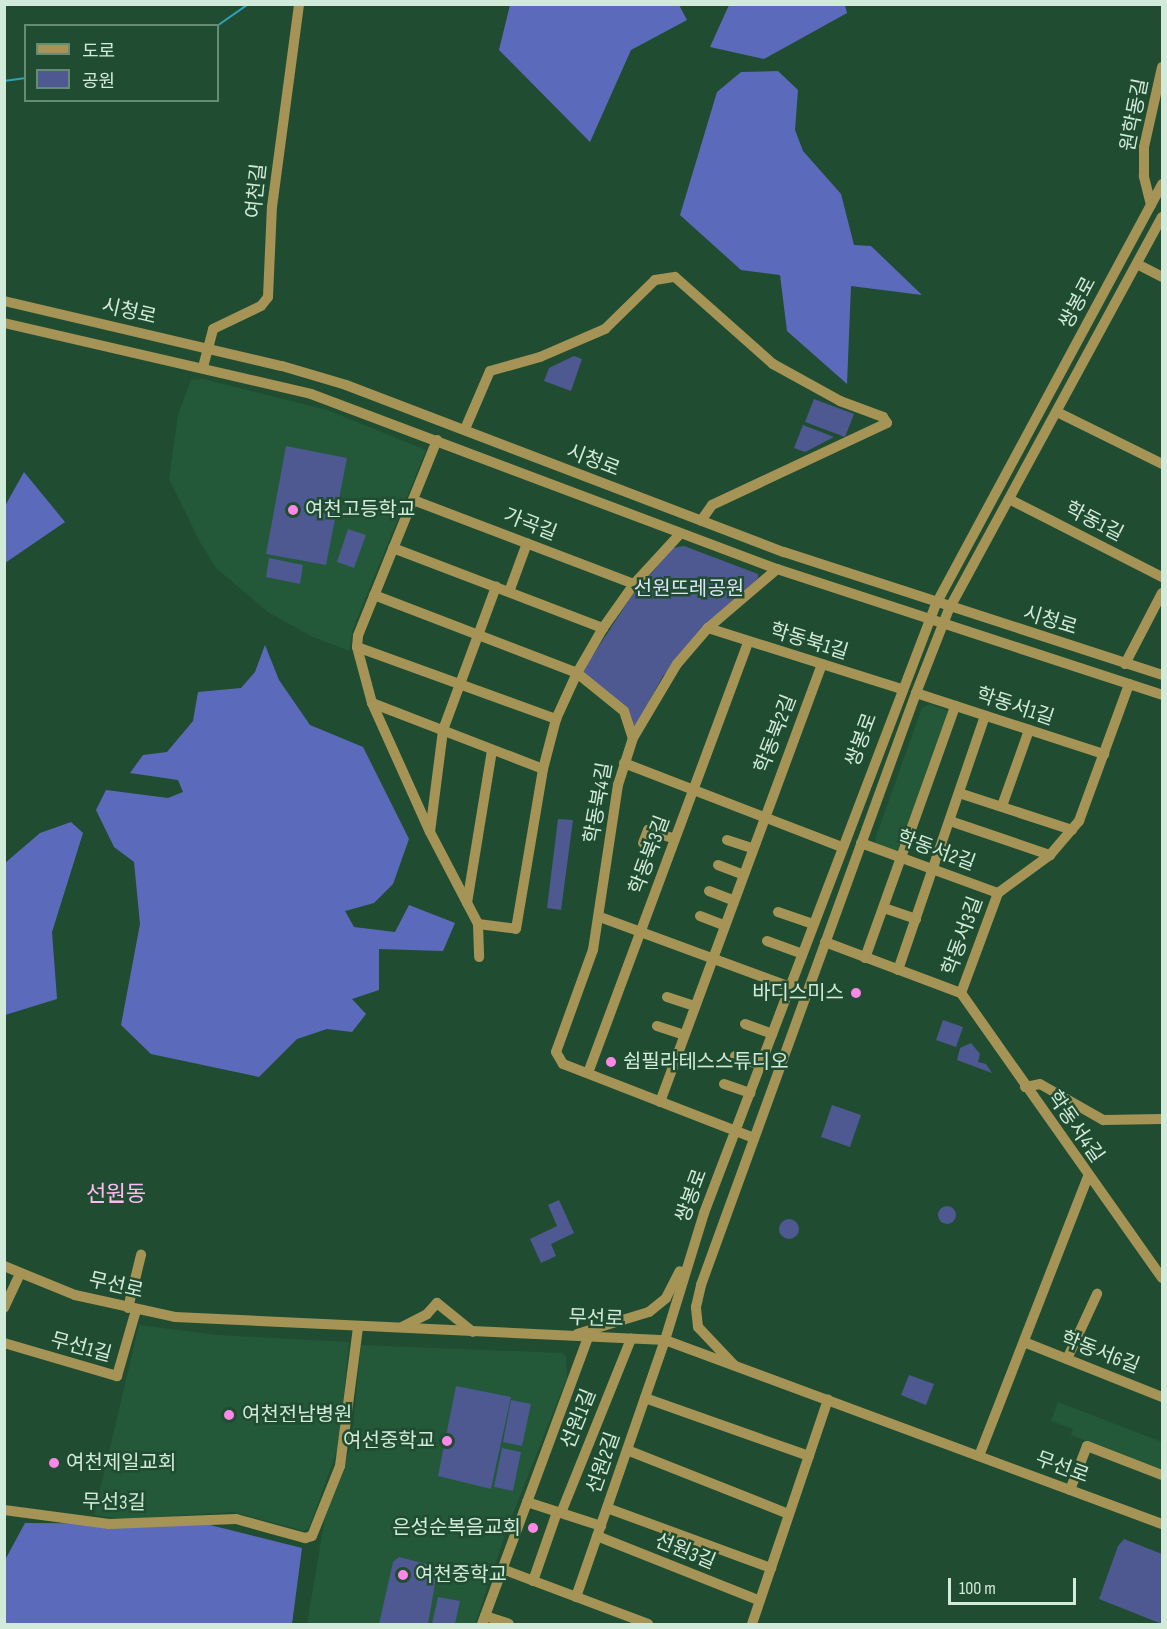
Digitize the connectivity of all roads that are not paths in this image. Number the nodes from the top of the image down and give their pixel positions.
1 (299, 4) edge
2 (1162, 67) edge
3 (1162, 184) edge
4 (1151, 205) junction
5 (1162, 217) edge
6 (1137, 264) junction
7 (1162, 277) edge
8 (4, 301) edge
9 (4, 323) edge
10 (207, 348) junction
11 (203, 367) junction
12 (1057, 412) junction
13 (465, 429) junction
14 (437, 440) junction
15 (1162, 464) edge
16 (595, 481) junction
17 (413, 500) junction
18 (1009, 500) junction
19 (588, 501) junction
20 (701, 521) junction
21 (680, 534) junction
22 (527, 543) junction
23 (393, 548) junction
24 (777, 569) junction
25 (1162, 577) edge
26 (634, 584) junction
27 (496, 587) junction
28 (509, 592) junction
29 (1162, 593) edge
30 (374, 595) junction
31 (936, 604) junction
32 (949, 609) junction
33 (930, 620) junction
34 (944, 625) junction
35 (603, 628) junction
36 (708, 628) junction
37 (478, 635) junction
38 (748, 642) junction
39 (357, 647) junction
40 (822, 664) junction
41 (1125, 664) junction
42 (577, 673) junction
43 (1162, 675) edge
44 (458, 682) junction
45 (1129, 684) junction
46 (901, 689) junction
47 (916, 693) junction
48 (1162, 694) edge
49 (372, 703) junction
50 (955, 706) junction
51 (985, 716) junction
52 (556, 719) junction
53 (442, 730) junction
54 (1029, 730) junction
55 (633, 738) junction
56 (492, 750) junction
57 (1104, 754) junction
58 (624, 763) junction
59 (543, 769) junction
60 (693, 790) junction
61 (959, 793) junction
62 (1002, 806) junction
63 (763, 817) junction
64 (950, 821) junction
65 (1072, 830) junction
66 (430, 832) junction
67 (675, 839) junction
68 (727, 840) dead end
69 (643, 843) dead end
70 (861, 843) junction
71 (842, 847) junction
72 (751, 848) junction
73 (1050, 855) junction
74 (901, 858) junction
75 (718, 865) dead end
76 (933, 869) junction
77 (742, 874) junction
78 (709, 891) dead end
79 (998, 893) junction
80 (732, 900) junction
81 (467, 903) junction
82 (884, 908) junction
83 (778, 912) dead end
84 (700, 916) dead end
85 (600, 917) junction
86 (916, 919) junction
87 (478, 924) junction
88 (813, 924) junction
89 (723, 925) junction
90 (641, 932) junction
91 (767, 941) dead end
92 (825, 942) junction
93 (802, 954) junction
94 (479, 957) dead end
95 (711, 958) junction
96 (865, 958) junction
97 (898, 970) junction
98 (790, 987) junction
99 (961, 993) junction
100 (667, 997) dead end
101 (694, 1006) junction
102 (745, 1024) dead end
103 (657, 1026) dead end
104 (772, 1034) junction
105 (684, 1035) junction
106 (646, 1055) dead end
107 (735, 1056) dead end
108 (673, 1065) junction
109 (760, 1065) junction
110 (588, 1073) junction
111 (724, 1084) dead end
112 (1024, 1087) junction
113 (750, 1093) junction
114 (660, 1102) junction
115 (1162, 1119) edge
116 (736, 1131) junction
117 (754, 1138) junction
118 (1088, 1178) junction
119 (704, 1213) junction
120 (141, 1255) dead end
121 (4, 1266) edge
122 (20, 1273) junction
123 (1162, 1278) edge
124 (1097, 1294) dead end
125 (4, 1308) edge
126 (132, 1309) junction
127 (358, 1327) junction
128 (399, 1329) junction
129 (473, 1332) junction
130 (568, 1336) junction
131 (588, 1337) junction
132 (631, 1339) junction
133 (665, 1340) junction
134 (1024, 1342) junction
135 (4, 1343) edge
136 (1067, 1359) junction
137 (734, 1365) junction
138 (1162, 1396) edge
139 (645, 1398) junction
140 (828, 1400) junction
141 (627, 1450) junction
142 (809, 1456) junction
143 (979, 1456) junction
144 (1162, 1475) edge
145 (1070, 1490) junction
146 (527, 1502) junction
147 (607, 1508) junction
148 (4, 1510) edge
149 (559, 1512) junction
150 (789, 1514) junction
151 (1162, 1524) edge
152 (599, 1531) junction
153 (771, 1568) junction
154 (502, 1569) junction
155 (533, 1581) junction
156 (576, 1597) junction
157 (760, 1601) junction
158 (484, 1620) edge
159 (626, 1621) edge
160 (509, 1624) edge
161 (648, 1624) edge
162 (752, 1624) edge

1 - 10 street, 여천길
2 - 4 street, 원학동길
3 - 4 street, 쌍봉로
4 - 31 street, 쌍봉로
5 - 6 street, 쌍봉로
6 - 7 street
6 - 12 street, 쌍봉로
8 - 10 street, 시청로
9 - 11 street, 시청로
10 - 11 street
10 - 13 street, 시청로
11 - 14 street, 시청로
12 - 15 street
12 - 18 street, 쌍봉로
13 - 16 street, 시청로
13 - 20 street
14 - 17 street
14 - 19 street, 시청로
16 - 19 street
16 - 20 street, 시청로
17 - 22 street, 가곡길
17 - 23 street
18 - 25 street, 학동1길
18 - 32 street, 쌍봉로
19 - 21 street, 시청로
20 - 31 street, 시청로
21 - 24 street, 시청로
21 - 26 street
22 - 26 street, 가곡길
22 - 28 street
23 - 27 street
23 - 30 street
24 - 33 street, 시청로
24 - 36 street, 학동북4길
26 - 35 street
27 - 28 street
27 - 37 street
28 - 35 street
29 - 41 street
30 - 37 street
30 - 39 street
31 - 32 street, 시청로
31 - 33 street, 쌍봉로
32 - 34 street, 쌍봉로
32 - 41 street, 시청로
33 - 34 street, 시청로
33 - 46 street, 쌍봉로
34 - 45 street, 시청로
34 - 47 street, 쌍봉로
35 - 42 street
36 - 38 street, 학동북1길
36 - 55 street, 학동북4길
37 - 42 street
37 - 44 street
38 - 40 street, 학동북1길
38 - 60 street
39 - 44 street
39 - 49 street
40 - 46 street, 학동북1길
40 - 63 street, 학동북2길
41 - 43 street, 시청로
42 - 52 street
42 - 55 street
44 - 52 street
44 - 53 street
45 - 48 street, 시청로
45 - 57 street, 학동서3길
46 - 71 street, 쌍봉로
47 - 50 street, 학동서1길
47 - 70 street, 쌍봉로
49 - 53 street
49 - 66 street
50 - 51 street, 학동서1길
50 - 74 street
51 - 54 street, 학동서1길
51 - 61 street
52 - 59 street
53 - 56 street
53 - 66 street
54 - 57 street, 학동서1길
54 - 62 street
55 - 58 street, 학동북4길
56 - 59 street
56 - 81 street
57 - 65 street, 학동서3길
58 - 60 street
58 - 85 street, 학동북4길
59 - 87 street
60 - 63 street
60 - 67 street, 학동북3길
61 - 62 street
61 - 64 street
62 - 65 street
63 - 71 street
63 - 72 street
64 - 73 street
64 - 76 street
65 - 73 street, 학동서3길
66 - 81 street
67 - 69 street
67 - 90 street, 학동북3길
68 - 72 street
70 - 74 street, 학동서2길
70 - 92 street, 쌍봉로
71 - 88 street, 쌍봉로
72 - 77 street
73 - 79 street, 학동서3길
74 - 76 street, 학동서2길
74 - 82 street
75 - 77 street
76 - 79 street, 학동서2길
76 - 86 street
77 - 80 street
78 - 80 street
79 - 99 street, 학동서3길
80 - 89 street
81 - 87 street
82 - 86 street
82 - 96 street
83 - 88 street
84 - 89 street
85 - 90 street
85 - 110 street, 학동북4길
86 - 97 street
87 - 94 street
88 - 93 street, 쌍봉로
89 - 95 street
90 - 95 street
90 - 110 street
91 - 93 street
92 - 96 street, 학동서3길
92 - 117 street, 쌍봉로
93 - 98 street, 쌍봉로
95 - 98 street
95 - 101 street
96 - 97 street, 학동서3길
97 - 99 street, 학동서3길
98 - 104 street, 쌍봉로
99 - 112 street, 학동서4길
100 - 101 street
101 - 105 street
102 - 104 street
103 - 105 street
104 - 109 street, 쌍봉로
105 - 108 street
106 - 108 street
107 - 109 street
108 - 114 street
109 - 113 street, 쌍봉로
110 - 114 street, 학동북4길
111 - 113 street
112 - 115 street
112 - 118 street, 학동서4길
113 - 116 street, 쌍봉로
114 - 116 street, 학동북4길
116 - 117 street, 학동북4길
116 - 119 street, 쌍봉로
117 - 137 street, 쌍봉로
118 - 123 street, 학동서4길
118 - 134 street
119 - 130 street
119 - 133 street, 쌍봉로
120 - 126 street
121 - 122 street, 무선로
122 - 125 street
122 - 126 street, 무선로
124 - 136 street
126 - 127 street, 무선로
126 - 135 street, 무선1길
127 - 128 street, 무선로
127 - 148 street, 무선3길
128 - 129 street, 무선로
128 - 129 street
129 - 130 street, 무선로
130 - 131 street, 무선로
131 - 132 street, 무선로
131 - 146 street, 선원1길
132 - 133 street, 무선로
132 - 149 street, 선원1길
133 - 137 street, 무선로
133 - 139 street, 선원2길
134 - 136 street, 학동서6길
134 - 143 street
136 - 138 street, 학동서6길
137 - 140 street, 무선로
139 - 141 street, 선원2길
139 - 142 street
140 - 142 street
140 - 143 street, 무선로
141 - 147 street, 선원2길
141 - 150 street
142 - 150 street
143 - 145 street, 무선로
144 - 145 street
145 - 151 street, 무선로
146 - 149 street
146 - 154 street, 선원1길
147 - 152 street, 선원2길
147 - 153 street, 선원3길
149 - 152 street
149 - 155 street, 선원1길
150 - 153 street
152 - 156 street, 선원2길
152 - 157 street, 선원3길
153 - 157 street
154 - 155 street
154 - 158 street, 선원1길
155 - 156 street
156 - 159 street
157 - 162 street
158 - 160 street
159 - 161 street

